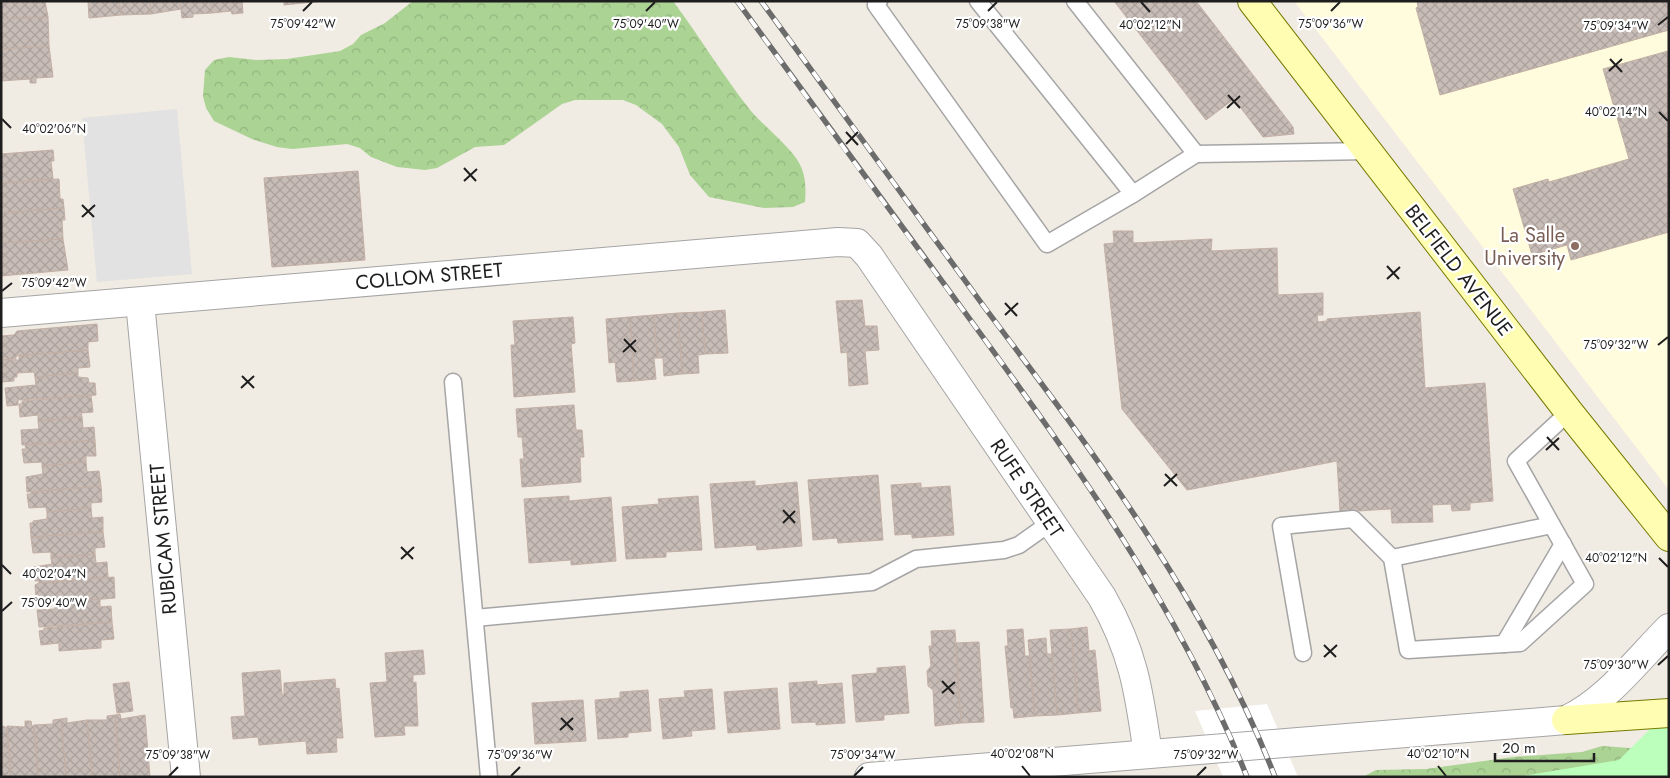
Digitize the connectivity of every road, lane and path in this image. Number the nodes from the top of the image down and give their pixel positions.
1 (879, 1) edge
2 (978, 1) edge
3 (1075, 1) edge
4 (1252, 1) edge
5 (1368, 151) junction
6 (1196, 154) junction
7 (1133, 194) junction
8 (857, 243) joint
9 (140, 302) junction
10 (1, 313) edge
11 (453, 382) dead end
12 (1569, 412) junction
13 (1050, 523) junction
14 (1552, 525) junction
15 (1669, 537) edge
16 (1563, 544) junction
17 (1392, 558) junction
18 (475, 618) junction
19 (1669, 628) edge
20 (1504, 644) junction
21 (1303, 653) dead end
22 (1669, 713) edge
23 (1566, 720) junction
24 (1148, 754) junction
25 (186, 777) edge
26 (489, 777) edge
27 (869, 777) edge

1 - 7 lane
2 - 7 lane
3 - 6 lane
4 - 5 street, BELFIELD AVENUE
5 - 6 lane
5 - 12 street, BELFIELD AVENUE
6 - 7 lane
8 - 9 street, COLLOM STREET
8 - 13 street, RUFE STREET
9 - 10 street, COLLOM STREET
9 - 25 street, RUBICAM STREET
11 - 18 lane
12 - 14 lane
12 - 15 street, BELFIELD AVENUE
13 - 18 lane
13 - 24 street, RUFE STREET
14 - 16 lane
14 - 17 lane
16 - 20 lane
16 - 20 lane
17 - 20 lane
17 - 21 lane
18 - 26 lane
19 - 23 street
22 - 23 street
23 - 24 street
24 - 27 street

